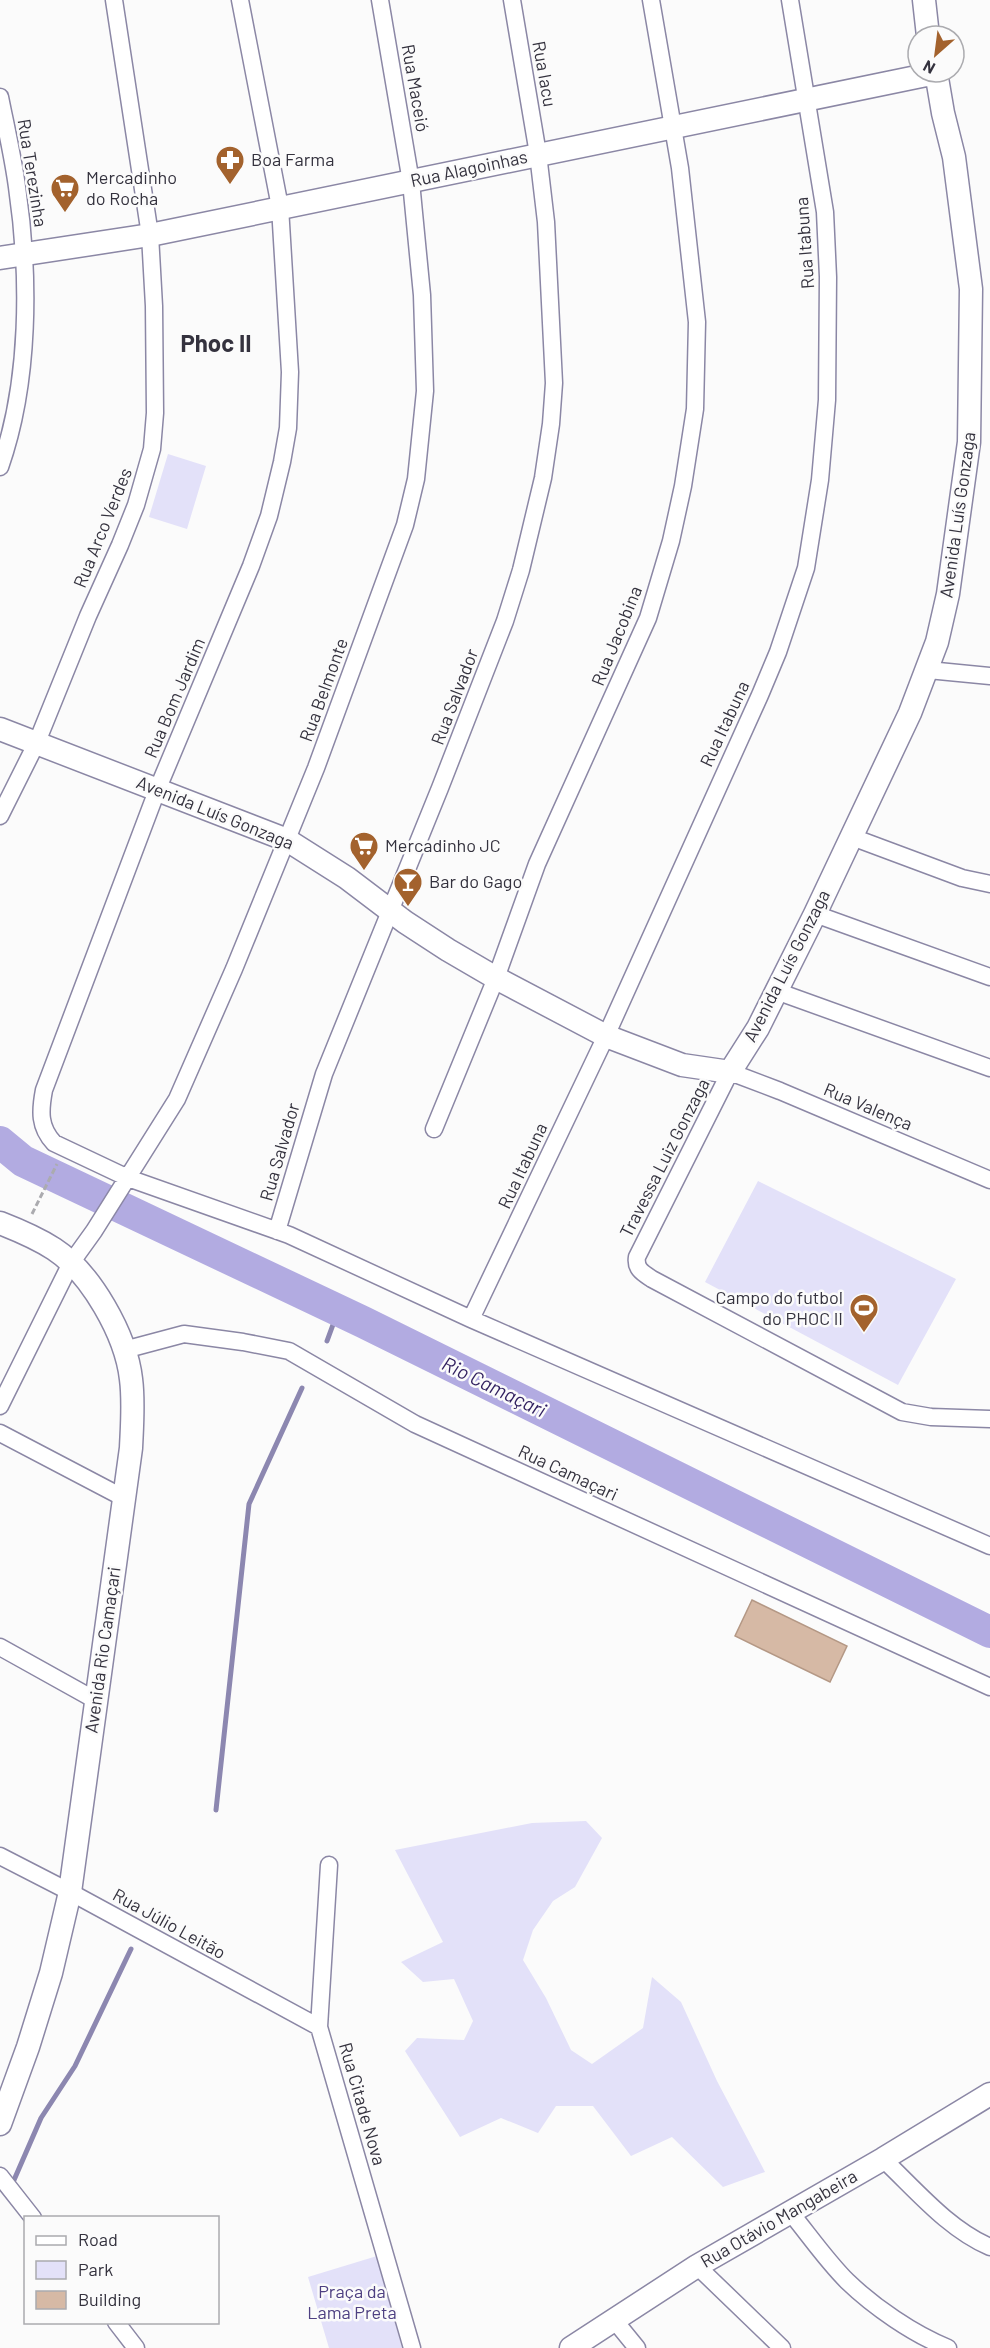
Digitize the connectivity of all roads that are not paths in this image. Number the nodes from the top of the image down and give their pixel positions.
1 (114, 0) edge
2 (240, 0) edge
3 (380, 0) edge
4 (512, 0) edge
5 (651, 0) edge
6 (789, 0) edge
7 (924, 0) edge
8 (927, 24) edge
9 (906, 79) edge
10 (938, 84) edge
11 (0, 97) edge
12 (807, 100) junction
13 (672, 128) junction
14 (538, 154) junction
15 (411, 182) junction
16 (280, 207) junction
17 (150, 235) junction
18 (25, 255) junction
19 (0, 258) edge
20 (0, 467) edge
21 (928, 670) junction
22 (990, 676) edge
23 (0, 729) edge
24 (37, 742) junction
25 (158, 788) junction
26 (0, 816) edge
27 (852, 837) junction
28 (287, 840) junction
29 (990, 884) edge
30 (390, 910) junction
31 (815, 914) junction
32 (990, 977) edge
33 (496, 978) junction
34 (776, 990) junction
35 (606, 1036) junction
36 (990, 1068) edge
37 (730, 1072) junction
38 (434, 1129) dead end
39 (128, 1178) junction
40 (990, 1180) edge
41 (0, 1223) edge
42 (277, 1231) junction
43 (71, 1263) junction
44 (471, 1319) junction
45 (124, 1350) junction
46 (0, 1406) edge
47 (990, 1419) edge
48 (0, 1433) edge
49 (124, 1498) junction
50 (990, 1546) edge
51 (0, 1647) edge
52 (990, 1687) edge
53 (97, 1701) junction
54 (0, 1856) edge
55 (328, 1865) dead end
56 (70, 1892) junction
57 (319, 2027) junction
58 (986, 2101) edge
59 (0, 2124) edge
60 (883, 2159) junction
61 (0, 2176) edge
62 (790, 2212) junction
63 (32, 2216) edge
64 (990, 2247) edge
65 (697, 2266) junction
66 (615, 2321) junction
67 (117, 2324) edge
68 (131, 2346) edge
69 (412, 2348) edge
70 (571, 2348) edge
71 (637, 2348) edge
72 (782, 2348) edge
73 (948, 2348) edge

1 - 17 street, Rua Arco Verdes
2 - 16 street, Rua Bom Jardim
3 - 15 street, Rua Maceió
4 - 14 street, Rua Iacu
5 - 13 street, Rua Jacobina
6 - 12 street, Rua Itabuna
7 - 8 street
9 - 12 street, Rua Alagoinhas
10 - 21 street, Avenida Luís Gonzaga
11 - 18 street, Rua Terezinha
12 - 13 street, Rua Alagoinhas
12 - 35 street, Rua Itabuna
13 - 14 street, Rua Alagoinhas
13 - 33 street, Rua Jacobina
14 - 15 street, Rua Alagoinhas
14 - 30 street, Rua Salvador
15 - 16 street, Rua Alagoinhas
15 - 28 street, Rua Belmonte
16 - 17 street, Rua Alagoinhas
16 - 25 street, Rua Bom Jardim
17 - 18 street, Rua Alagoinhas
17 - 24 street, Rua Arco Verdes
18 - 19 street, Rua Alagoinhas
18 - 20 street, Rua Terezinha
21 - 22 street
21 - 27 street, Avenida Luís Gonzaga
23 - 24 street, Avenida Luís Gonzaga
24 - 25 street, Avenida Luís Gonzaga
24 - 26 street, Rua Arco Verdes
25 - 28 street, Avenida Luís Gonzaga
25 - 39 street, Rua Bom Jardim
27 - 29 street
27 - 31 street, Avenida Luís Gonzaga
28 - 30 street, Avenida Luís Gonzaga
28 - 39 street, Rua Belmonte
30 - 33 street, Avenida Luís Gonzaga
30 - 42 street, Rua Salvador
31 - 32 street
31 - 34 street, Avenida Luís Gonzaga
33 - 35 street, Avenida Luís Gonzaga
33 - 38 street, Rua Jacobina
34 - 36 street
34 - 37 street, Avenida Luís Gonzaga
35 - 37 street, Avenida Luís Gonzaga
35 - 44 street, Rua Itabuna
37 - 40 street, Rua Valença
37 - 47 street, Travessa Luiz Gonzaga
39 - 42 street, Rua Bom Jardim
39 - 43 street
41 - 43 street, Avenida Rio Camaçari
42 - 44 street, Rua Bom Jardim
43 - 45 street, Avenida Rio Camaçari
43 - 46 street
44 - 50 street, Rua Bom Jardim
45 - 49 street, Avenida Rio Camaçari
45 - 52 street, Rua Camaçari
48 - 49 street
49 - 53 street, Avenida Rio Camaçari
51 - 53 street
53 - 56 street, Avenida Rio Camaçari
54 - 56 street, Rua Júlio Leitão
55 - 57 street, Rua Citade Nova
56 - 57 street, Rua Júlio Leitão
56 - 59 street, Avenida Rio Camaçari
57 - 69 street, Rua Citade Nova
58 - 60 street, Rua Otávio Mangabeira
60 - 62 street, Rua Otávio Mangabeira
60 - 64 street
61 - 63 street
62 - 65 street, Rua Otávio Mangabeira
62 - 73 street
65 - 66 street, Rua Otávio Mangabeira
65 - 72 street
66 - 70 street, Rua Otávio Mangabeira
66 - 71 street
67 - 68 street

